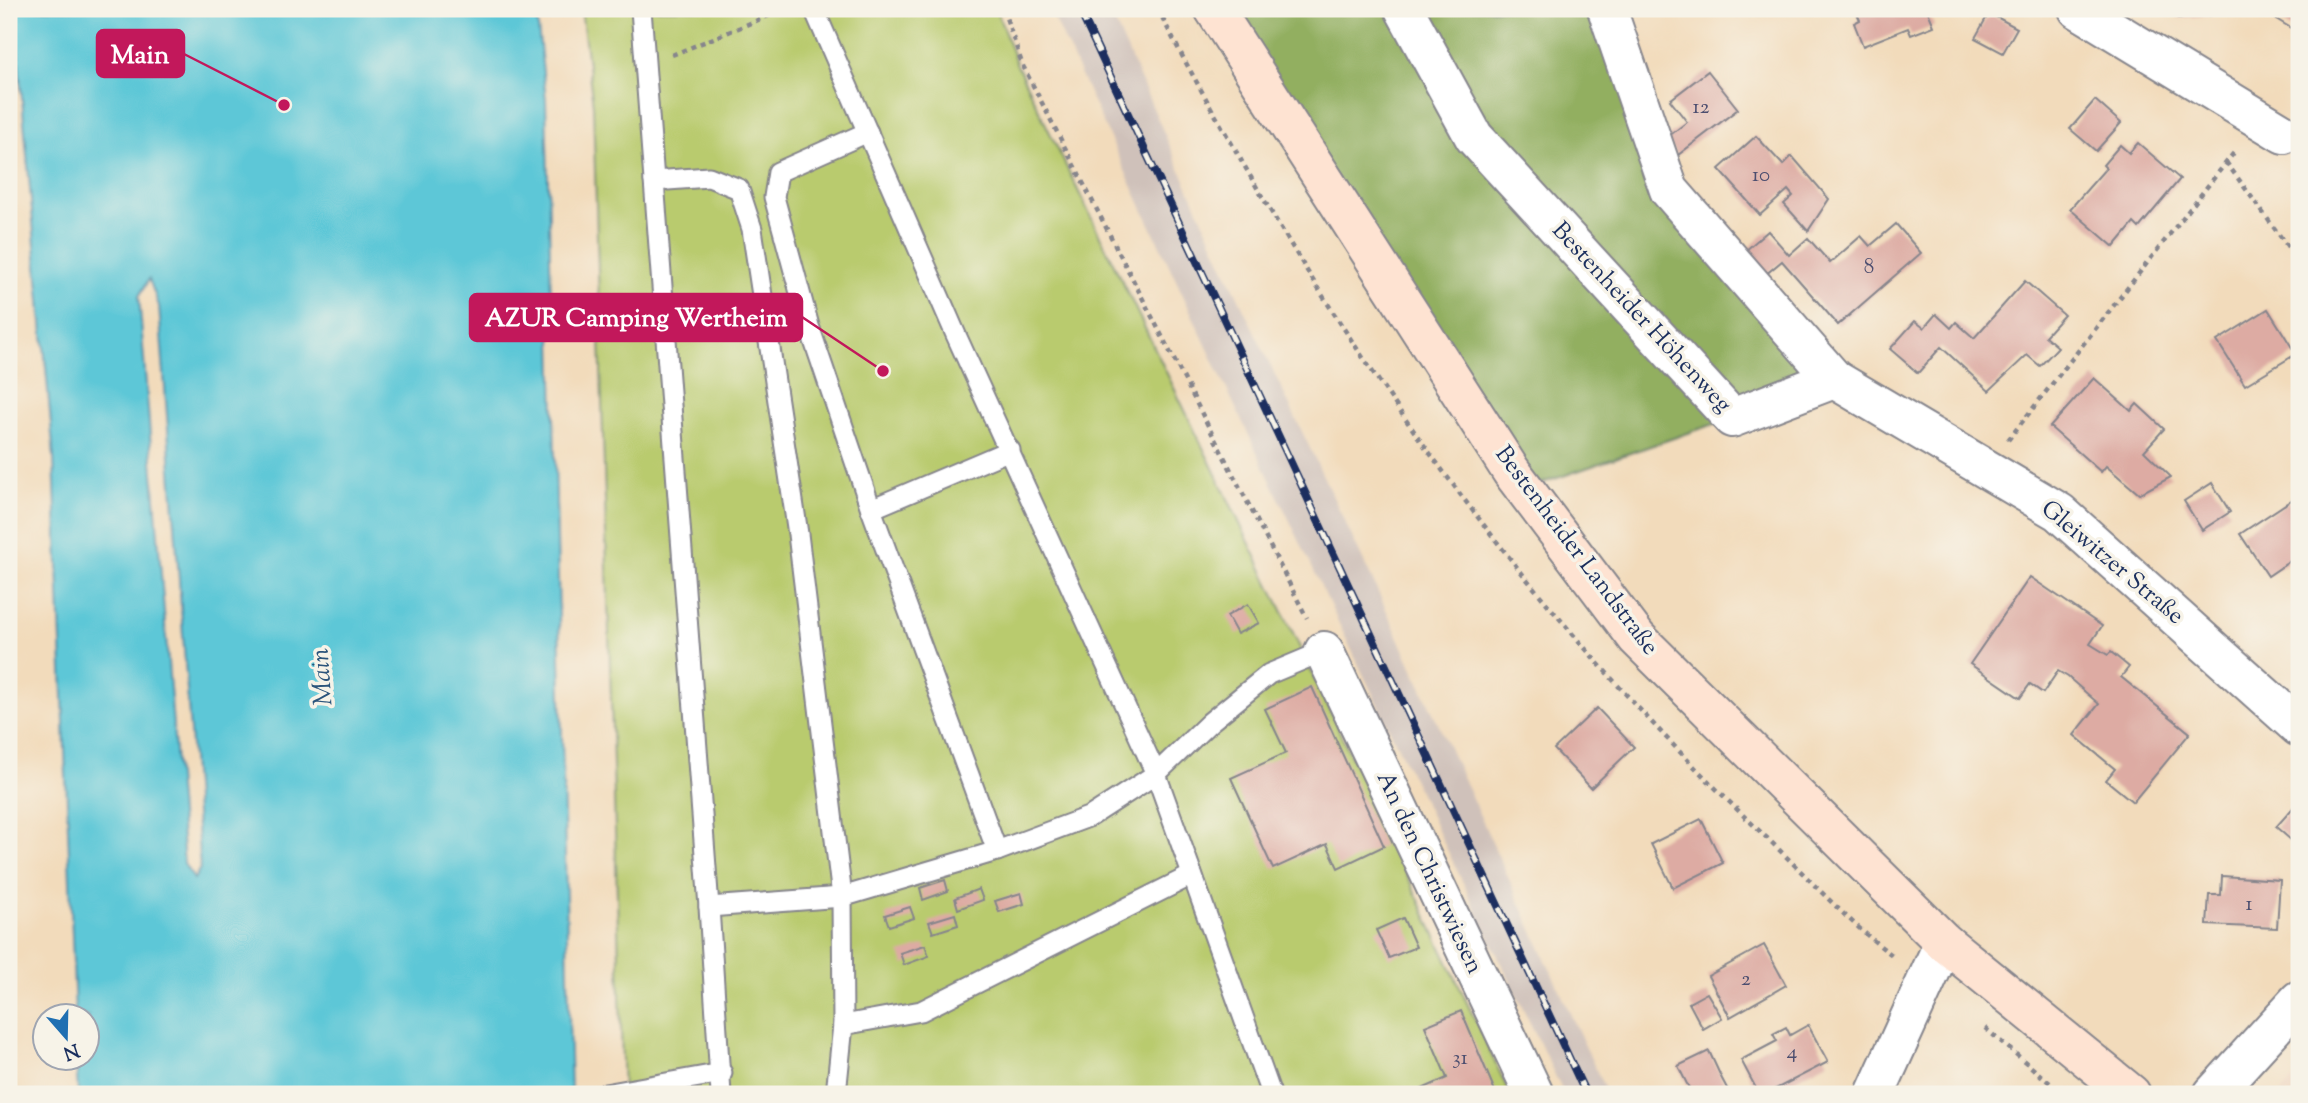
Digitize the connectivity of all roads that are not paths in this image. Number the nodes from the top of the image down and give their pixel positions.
1 (641, 9) edge
2 (814, 9) edge
3 (1214, 9) edge
4 (1404, 9) edge
5 (1608, 9) edge
6 (2078, 9) edge
7 (2272, 127) road end
8 (868, 132) junction
9 (654, 181) junction
10 (1835, 379) junction
11 (1010, 450) junction
12 (871, 509) junction
13 (1324, 651) joint
14 (2299, 727) edge
15 (1156, 774) junction
16 (997, 851) junction
17 (1192, 875) junction
18 (842, 897) junction
19 (709, 907) junction
20 (1944, 942) junction
21 (2299, 1000) edge
22 (842, 1025) junction
23 (722, 1073) junction
24 (605, 1094) edge
25 (721, 1094) edge
26 (836, 1094) edge
27 (1271, 1094) edge
28 (1534, 1094) edge
29 (1875, 1094) edge
30 (2131, 1094) edge
31 (2213, 1094) edge

1 - 9 lane
2 - 8 lane
3 - 20 main road, Bestenheider Landstraße
4 - 10 street, Bestenheider Höhenweg
5 - 10 street
6 - 7 street
8 - 11 lane
8 - 12 lane
9 - 18 lane
9 - 19 lane
10 - 14 street, Gleiwitzer Straße
11 - 12 lane
11 - 15 lane
12 - 16 lane
13 - 15 lane
13 - 28 street, An den Christwiesen
15 - 16 lane
15 - 17 lane
16 - 18 lane
17 - 22 lane
17 - 27 lane
18 - 19 lane
18 - 22 lane
19 - 23 lane
20 - 29 street
20 - 30 main road, Bestenheider Landstraße
21 - 31 street
22 - 26 lane
23 - 24 lane
23 - 25 lane

